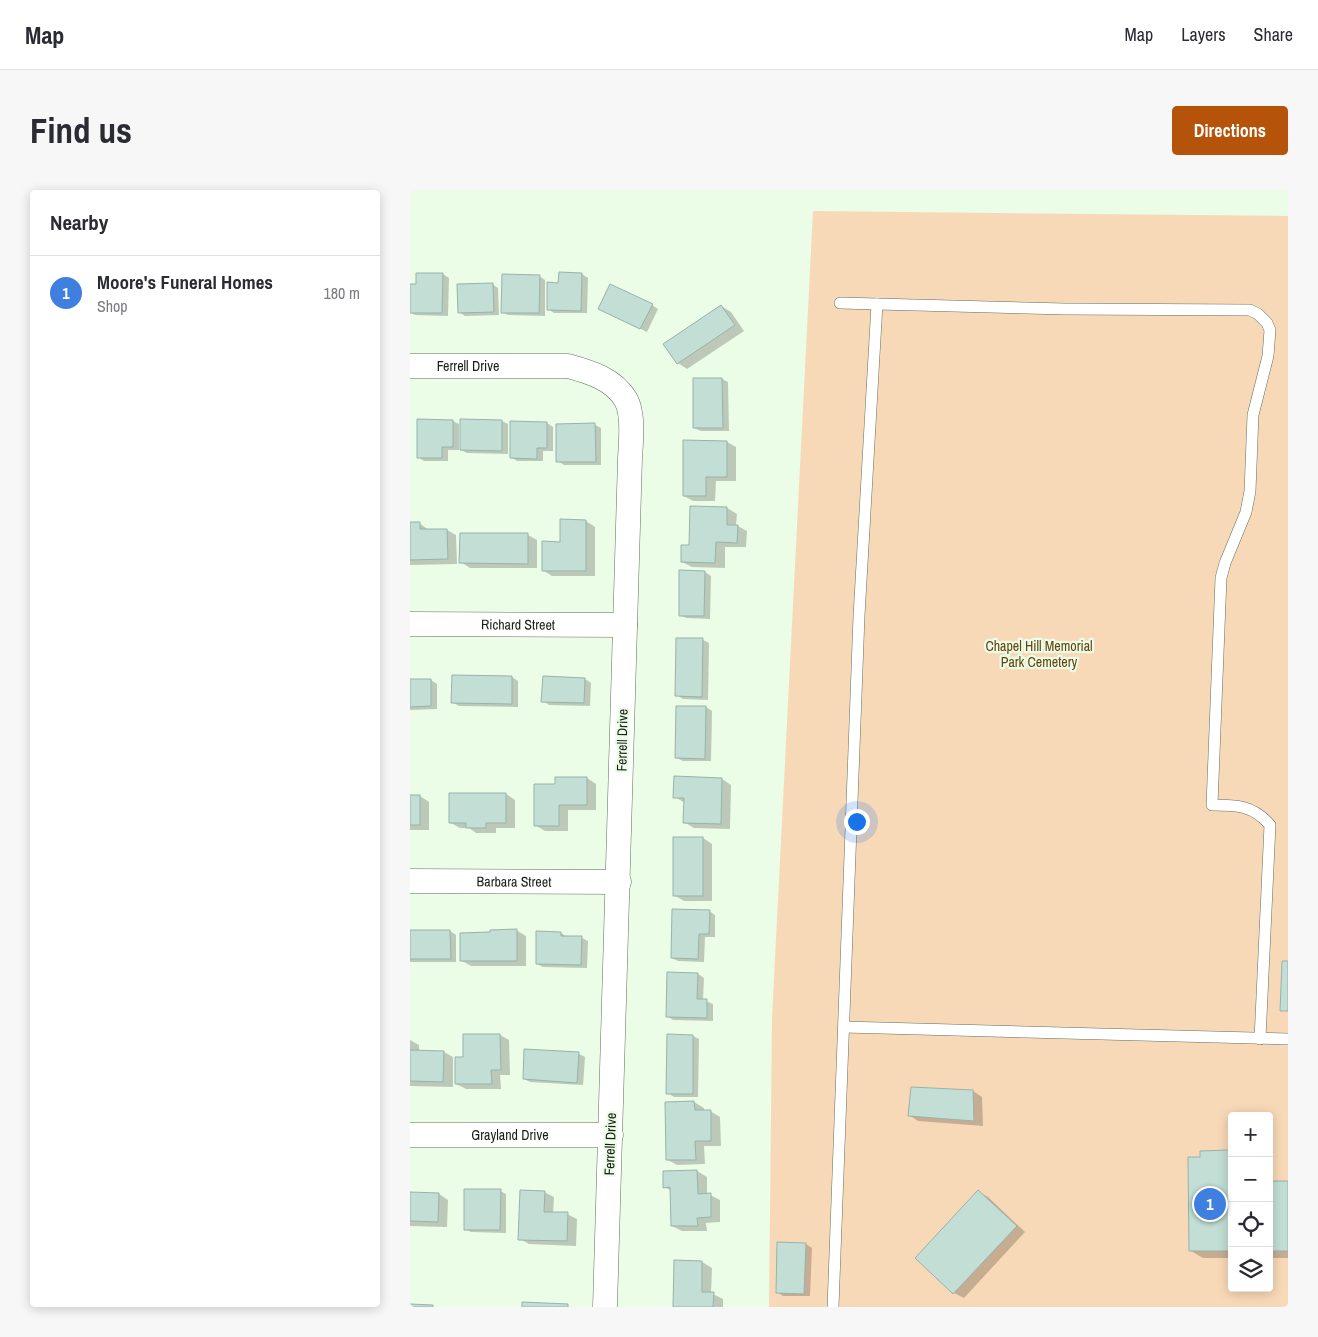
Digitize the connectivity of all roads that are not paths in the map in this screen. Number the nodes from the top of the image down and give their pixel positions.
1 (840, 303) dead end
2 (877, 304) junction
3 (410, 366) edge
4 (410, 624) edge
5 (625, 625) junction
6 (410, 881) edge
7 (618, 882) junction
8 (844, 1027) junction
9 (1260, 1038) junction
10 (1288, 1039) edge
11 (410, 1135) edge
12 (610, 1135) junction
13 (605, 1307) edge
14 (833, 1307) edge

1 - 2 lane
2 - 8 lane
2 - 9 lane
3 - 5 street, Ferrell Drive
4 - 5 street, Richard Street
5 - 7 street, Ferrell Drive
6 - 7 street, Barbara Street
7 - 12 street, Ferrell Drive
8 - 9 lane
8 - 14 lane
9 - 10 lane
11 - 12 street, Grayland Drive
12 - 13 street, Ferrell Drive

